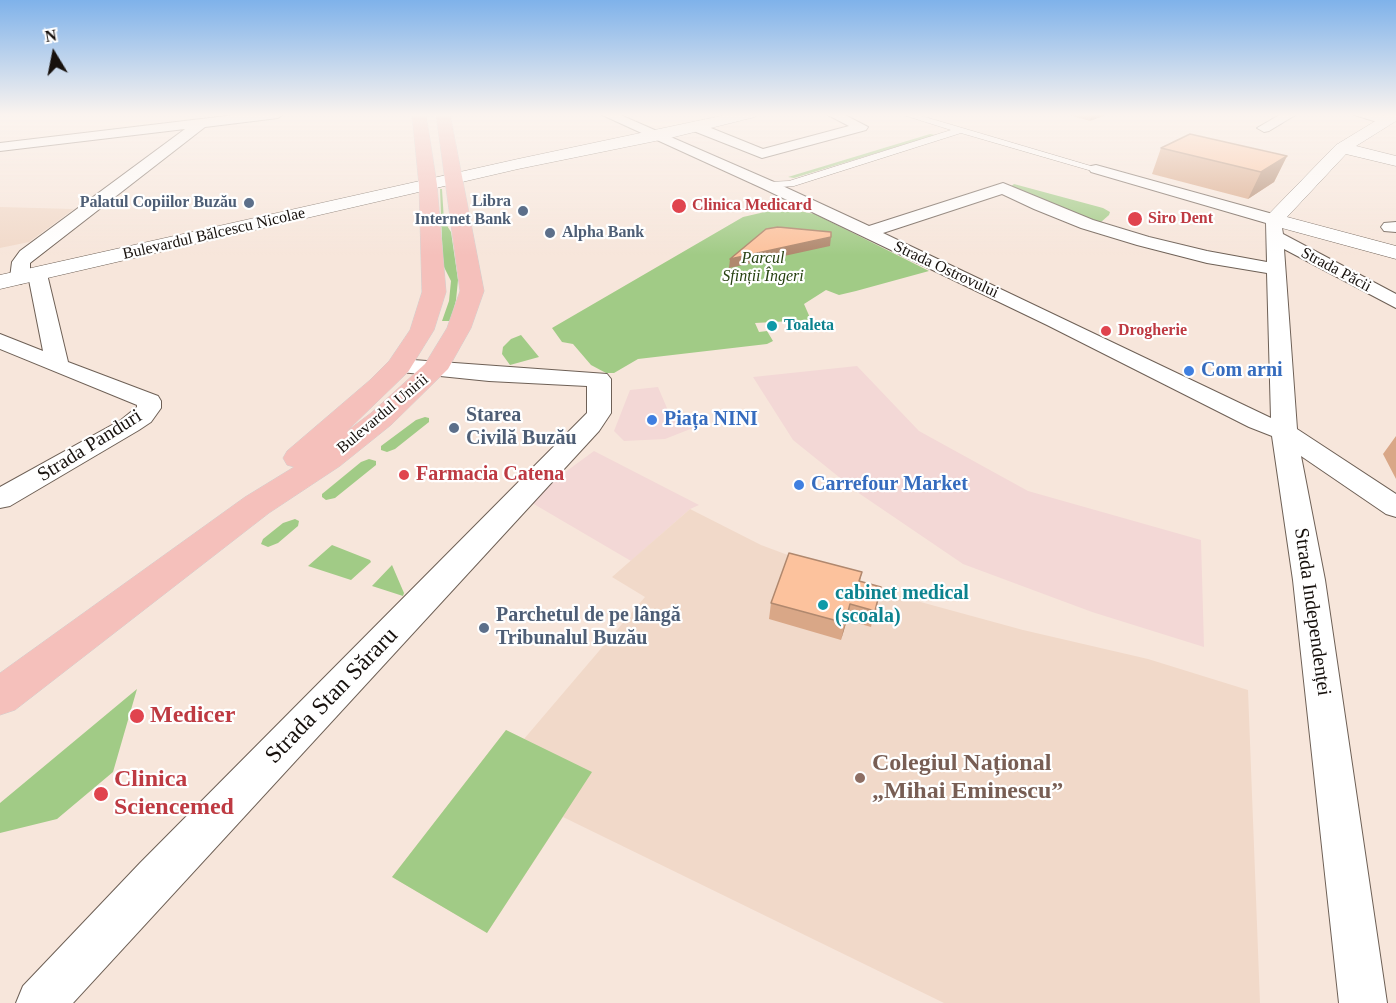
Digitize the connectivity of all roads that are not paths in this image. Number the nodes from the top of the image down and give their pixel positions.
1 (149, 161) edge
2 (425, 161) edge
3 (452, 161) edge
4 (533, 161) edge
5 (712, 161) edge
6 (829, 161) edge
7 (863, 161) edge
8 (1067, 161) edge
9 (1332, 161) edge
10 (453, 168) junction
11 (1096, 169) joint
12 (768, 185) junction
13 (429, 197) junction
14 (1276, 229) junction
15 (866, 233) junction
16 (37, 247) junction
17 (9, 253) dead end
18 (1396, 253) edge
19 (1276, 270) junction
20 (19, 278) edge
21 (1396, 302) edge
22 (426, 320) junction
23 (0, 341) edge
24 (446, 354) junction
25 (57, 366) junction
26 (399, 366) junction
27 (1284, 432) junction
28 (0, 499) edge
29 (257, 505) junction
30 (1396, 507) edge
31 (0, 697) edge
32 (40, 1003) edge
33 (1363, 1003) edge

1 - 16 street
2 - 13 main road, Bulevardul Unirii
3 - 10 main road, Bulevardul Unirii
4 - 10 street
5 - 12 street, Strada Ostrovului
6 - 12 street
7 - 12 street
8 - 11 street
9 - 14 street
10 - 13 street
10 - 24 main road, Bulevardul Unirii
11 - 14 street, Strada Păcii
12 - 15 street, Strada Ostrovului
13 - 20 street, Bulevardul Bălcescu Nicolae
13 - 22 main road, Bulevardul Unirii
14 - 18 street
14 - 19 street, Strada Independenței
14 - 21 street, Strada Păcii
15 - 19 street
15 - 27 street, Strada Ostrovului
16 - 17 street
16 - 20 street
19 - 27 street, Strada Independenței
20 - 25 street
22 - 24 main road
22 - 26 main road, Bulevardul Unirii
23 - 25 street, Strada Panduri
24 - 26 street
24 - 29 main road, Bulevardul Unirii
24 - 32 street, Strada Stan Săraru
25 - 28 street, Strada Panduri
26 - 29 main road, Bulevardul Unirii
27 - 30 street, Strada Ostrovului
27 - 33 street, Strada Independenței
29 - 31 main road, Bulevardul Unirii

